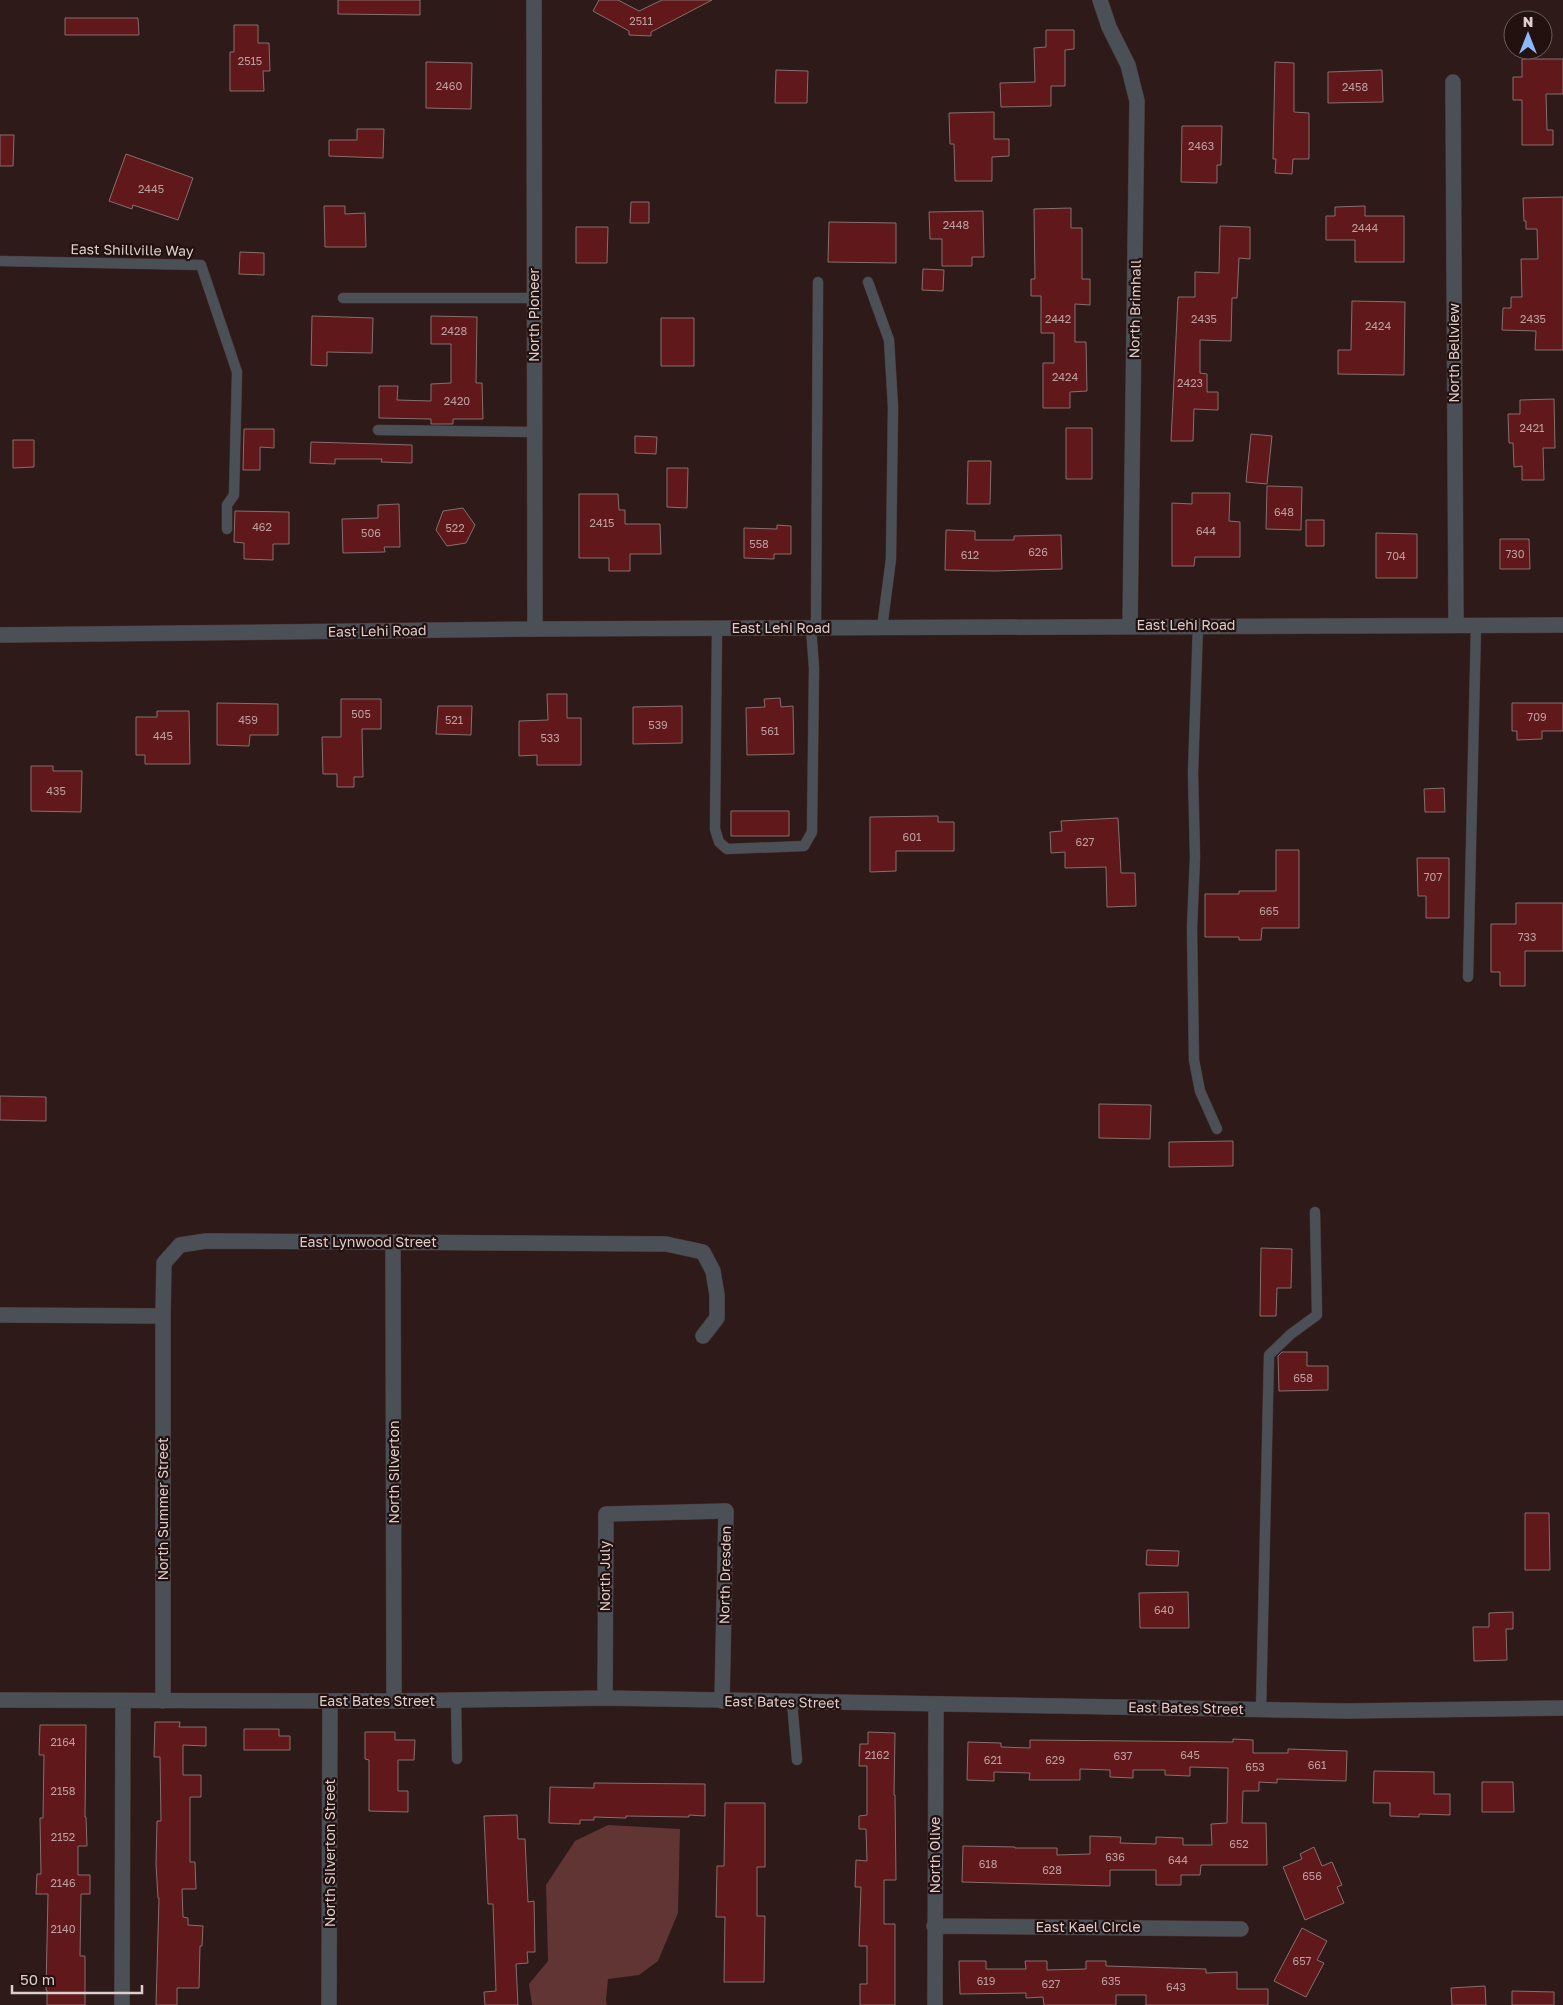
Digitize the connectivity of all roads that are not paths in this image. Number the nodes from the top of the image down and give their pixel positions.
1 (534, 0) edge
2 (1100, 0) edge
3 (1453, 82) dead end
4 (0, 261) edge
5 (818, 282) dead end
6 (868, 282) dead end
7 (343, 298) dead end
8 (534, 298) junction
9 (378, 430) dead end
10 (534, 432) junction
11 (227, 529) dead end
12 (1456, 624) junction
13 (1198, 625) junction
14 (1476, 625) junction
15 (1563, 625) edge
16 (1130, 626) junction
17 (717, 628) junction
18 (814, 628) junction
19 (882, 628) junction
20 (535, 629) junction
21 (0, 635) edge
22 (1468, 977) dead end
23 (1217, 1129) dead end
24 (1315, 1212) dead end
25 (393, 1242) junction
26 (0, 1315) edge
27 (163, 1316) junction
28 (703, 1336) dead end
29 (664, 1512) joint
30 (605, 1698) junction
31 (0, 1700) edge
32 (456, 1700) junction
33 (123, 1701) junction
34 (163, 1701) junction
35 (330, 1701) junction
36 (394, 1701) junction
37 (722, 1701) junction
38 (792, 1702) junction
39 (936, 1704) junction
40 (1563, 1708) edge
41 (1261, 1710) junction
42 (457, 1759) dead end
43 (797, 1760) dead end
44 (934, 1926) junction
45 (1241, 1929) dead end
46 (122, 2005) edge
47 (329, 2005) edge
48 (935, 2005) edge

1 - 8 street, North Pioneer
2 - 16 street, North Brimhall
3 - 12 street, North Bellview
4 - 11 lane, East Shillville Way
5 - 18 lane
6 - 19 lane
7 - 8 lane
8 - 10 street, North Pioneer
9 - 10 lane
10 - 20 street, North Pioneer
12 - 13 street, East Lehi Road
12 - 14 street, East Lehi Road
13 - 16 street, East Lehi Road
13 - 23 lane
14 - 15 street, East Lehi Road
14 - 22 lane
16 - 19 street, East Lehi Road
17 - 18 street, East Lehi Road
17 - 18 lane
17 - 20 street, East Lehi Road
18 - 19 street, East Lehi Road
20 - 21 street, East Lehi Road
24 - 41 lane
25 - 27 street, East Lynwood Street
25 - 28 street, East Lynwood Street
25 - 36 street, North Silverton
26 - 27 street
27 - 34 street, North Summer Street
29 - 30 street, North July
29 - 37 street, North Dresden
30 - 32 street, East Bates Street
30 - 37 street, East Bates Street
31 - 33 street, East Bates Street
32 - 36 street, East Bates Street
32 - 42 lane
33 - 34 street, East Bates Street
33 - 46 street
34 - 35 street, East Bates Street
35 - 36 street, East Bates Street
35 - 47 street, North Silverton Street
37 - 38 street, East Bates Street
38 - 39 street, East Bates Street
38 - 43 lane
39 - 41 street, East Bates Street
39 - 44 street, North Olive
40 - 41 street, East Bates Street
44 - 45 street, East Kael Circle
44 - 48 street, North Olive

